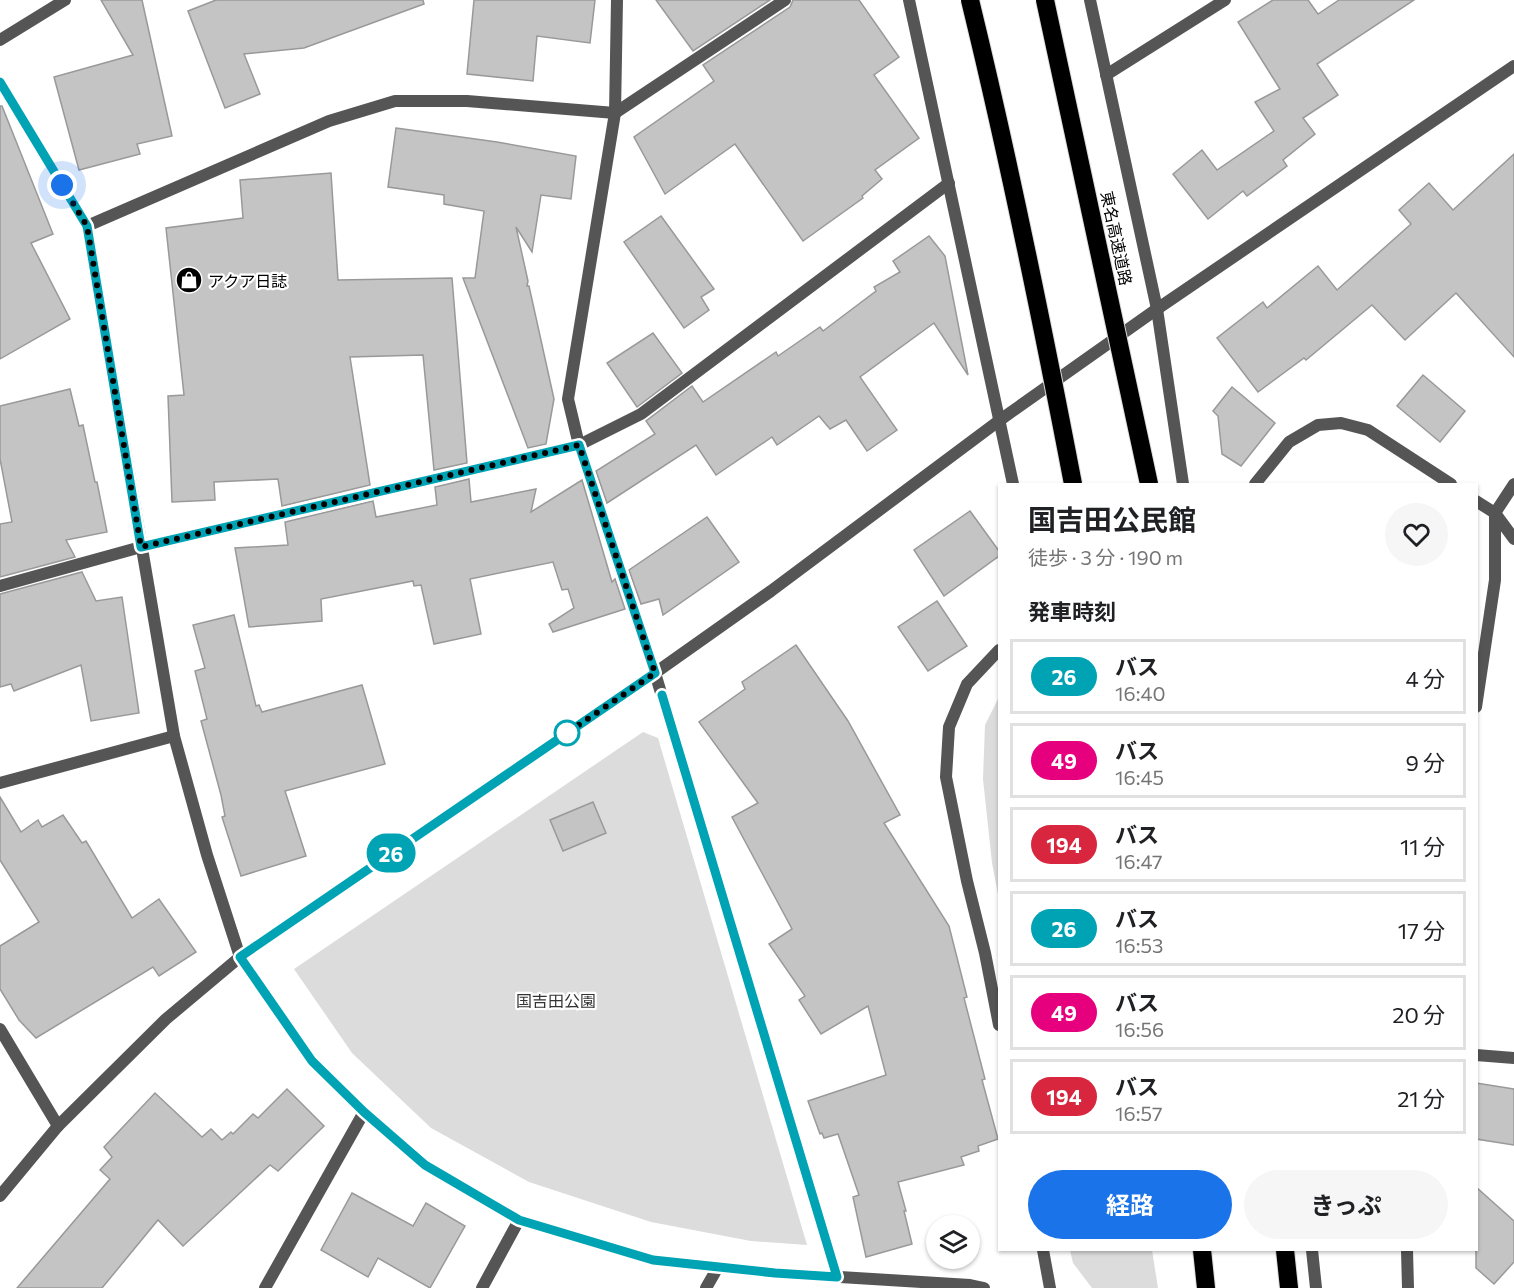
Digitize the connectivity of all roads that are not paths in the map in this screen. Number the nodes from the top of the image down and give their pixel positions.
1 (65, 0) edge
2 (617, 0) edge
3 (784, 0) edge
4 (909, 0) edge
5 (970, 0) edge
6 (1045, 0) edge
7 (1090, 0) edge
8 (1225, 0) edge
9 (0, 40) edge
10 (1514, 66) edge
11 (1106, 75) junction
12 (0, 82) edge
13 (615, 113) junction
14 (949, 183) junction
15 (87, 226) junction
16 (1157, 309) junction
17 (1000, 420) junction
18 (579, 445) junction
19 (1013, 483) edge
20 (1072, 483) edge
21 (1149, 483) edge
22 (1184, 483) edge
23 (1256, 483) edge
24 (1449, 483) edge
25 (1514, 484) edge
26 (1478, 502) edge
27 (1495, 513) junction
28 (1514, 539) edge
29 (141, 547) junction
30 (0, 586) edge
31 (998, 652) edge
32 (655, 673) junction
33 (1478, 694) edge
34 (174, 736) junction
35 (0, 783) edge
36 (240, 957) junction
37 (998, 1019) edge
38 (0, 1029) edge
39 (1478, 1055) edge
40 (1514, 1058) edge
41 (364, 1112) junction
42 (58, 1126) junction
43 (0, 1196) edge
44 (519, 1220) junction
45 (1043, 1251) edge
46 (1202, 1251) edge
47 (1285, 1251) edge
48 (1312, 1251) edge
49 (1407, 1251) edge
50 (718, 1267) junction
51 (837, 1277) junction
52 (912, 1285) edge
53 (265, 1288) edge
54 (482, 1288) edge
55 (706, 1288) edge
56 (984, 1288) edge
57 (1050, 1288) edge
58 (1206, 1288) edge
59 (1289, 1288) edge
60 (1316, 1288) edge
61 (1408, 1288) edge

1 - 9 street
2 - 13 street
3 - 13 street
4 - 14 street
5 - 20 highway, bridge
6 - 21 highway, 東名高速道路, bridge
7 - 11 street
8 - 11 street
10 - 16 street
11 - 16 street
12 - 15 street
13 - 15 street
13 - 18 street
14 - 17 street
14 - 18 street
15 - 29 street
16 - 17 street
16 - 22 street
17 - 19 street
17 - 32 street
18 - 29 street
18 - 32 street
23 - 24 street
25 - 27 street
26 - 27 street
27 - 28 street
27 - 33 street
29 - 30 street
29 - 34 street
31 - 37 street
32 - 36 street
32 - 51 street
34 - 35 street
34 - 36 street
36 - 41 street
36 - 42 street
38 - 42 street
39 - 40 street
41 - 44 street
41 - 53 street
42 - 43 street
44 - 50 street
44 - 54 street
45 - 57 street
46 - 58 highway
47 - 59 highway
48 - 60 street
49 - 61 street
50 - 51 street
50 - 55 street
51 - 52 street
52 - 56 street

